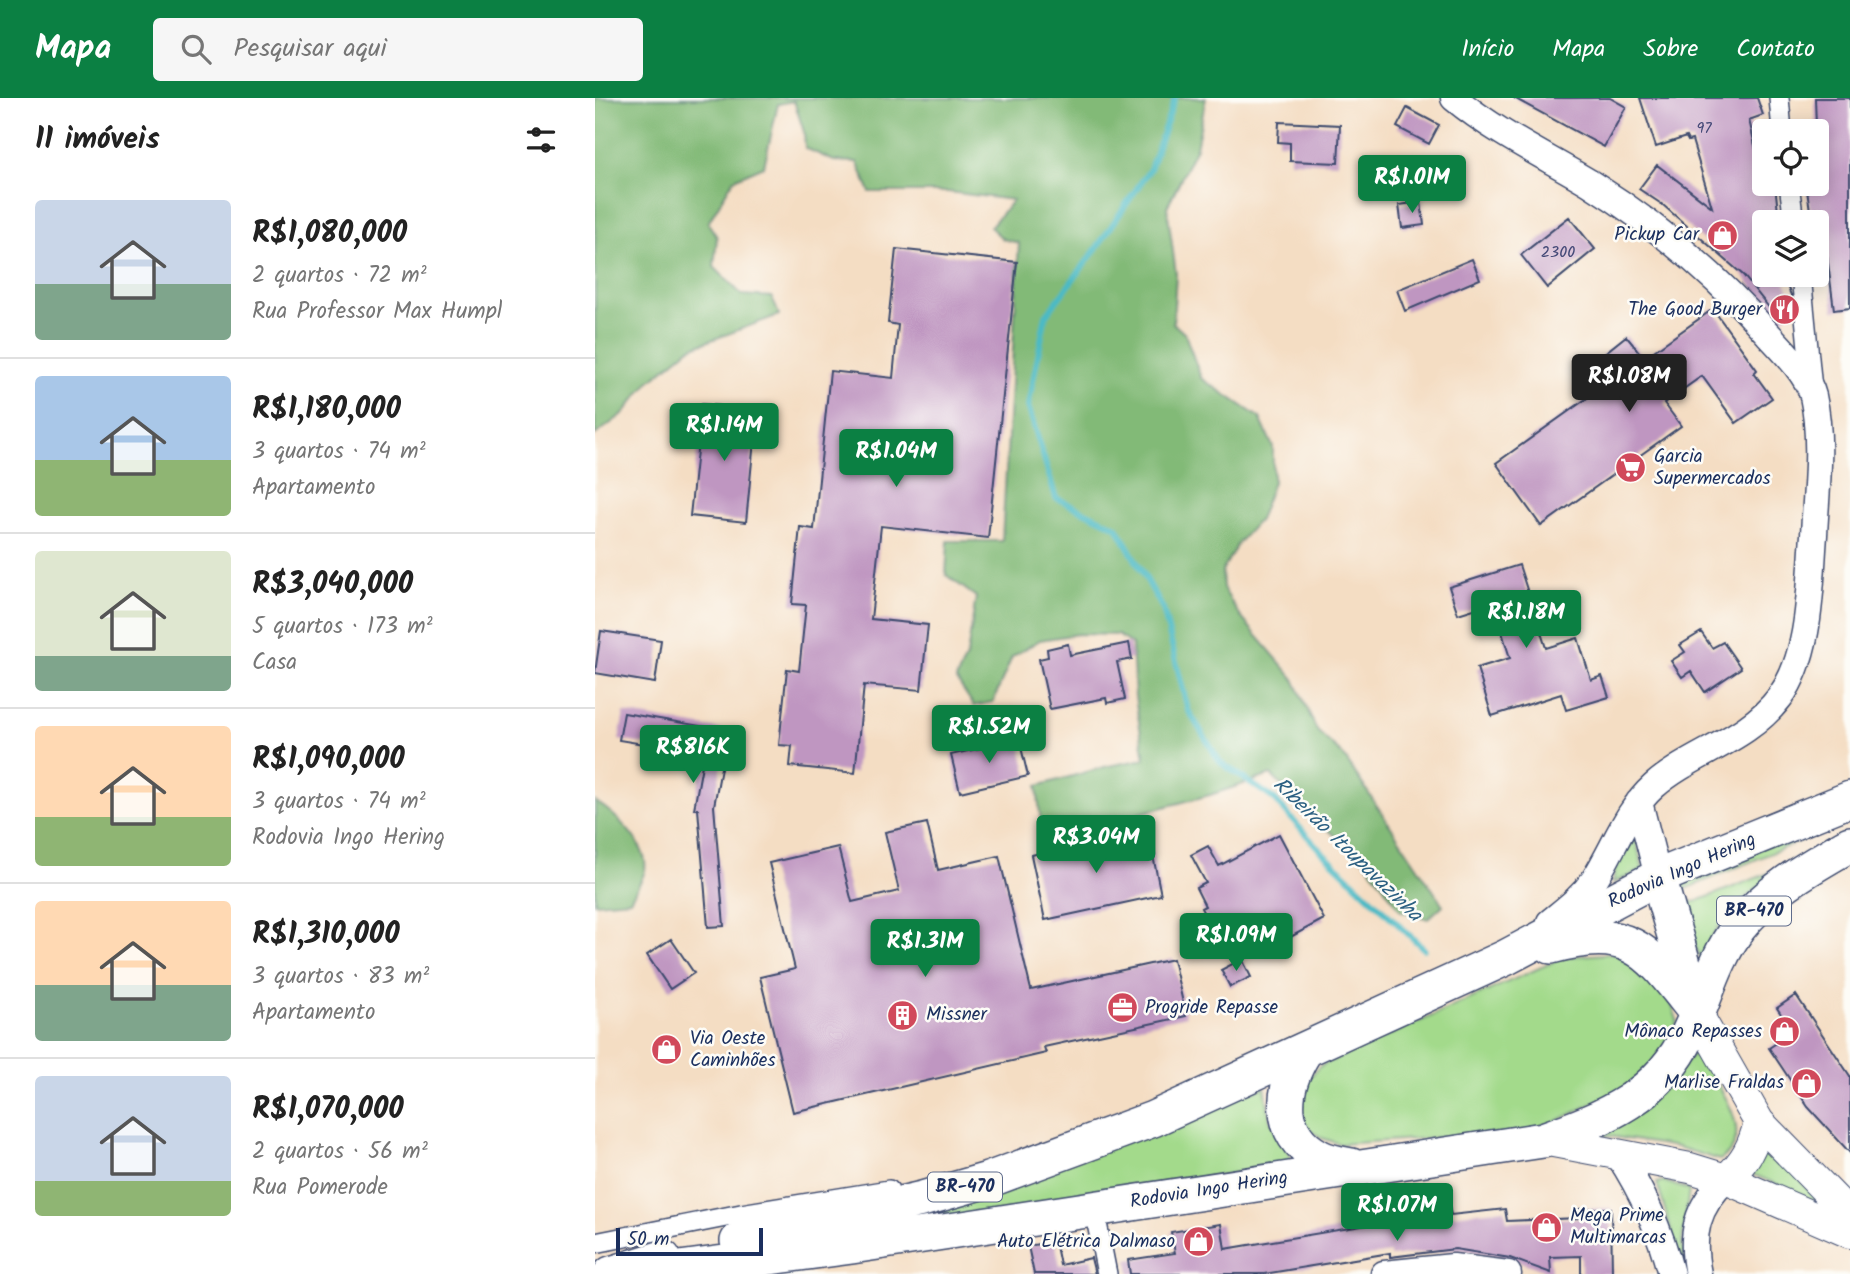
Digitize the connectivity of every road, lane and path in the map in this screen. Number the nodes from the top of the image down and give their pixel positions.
1 (1454, 98) edge
2 (1779, 98) edge
3 (1781, 119) edge
4 (1802, 287) edge
5 (1812, 393) junction
6 (1850, 799) edge
7 (1639, 802) junction
8 (1850, 844) edge
9 (1658, 877) junction
10 (1505, 958) junction
11 (1697, 1013) junction
12 (1304, 1052) junction
13 (1759, 1122) junction
14 (1543, 1140) junction
15 (1618, 1154) junction
16 (1354, 1167) junction
17 (1726, 1179) junction
18 (904, 1188) dead end
19 (1094, 1208) junction
20 (1850, 1215) edge
21 (1850, 1233) edge
22 (595, 1243) edge
23 (611, 1274) edge
24 (656, 1274) edge
25 (1107, 1274) edge
26 (1384, 1274) edge
27 (1508, 1274) edge
28 (1671, 1274) edge
29 (1698, 1274) edge

1 - 5 street
2 - 3 street
4 - 5 street
5 - 7 street
6 - 9 highway, Rodovia Ingo Hering / BR-470
7 - 9 street
7 - 10 street
8 - 11 highway, Rodovia Ingo Hering / BR-470
9 - 10 highway, Rodovia Ingo Hering / BR-470
9 - 11 highway
10 - 11 highway
10 - 12 highway, Rodovia Ingo Hering / BR-470
11 - 13 main road
11 - 14 highway, Rodovia Ingo Hering / BR-470
12 - 16 highway
12 - 23 highway, Rodovia Ingo Hering / BR-470
13 - 17 main road
13 - 20 main road
14 - 15 main road
14 - 16 highway, Rodovia Ingo Hering / BR-470
15 - 17 main road
15 - 28 street
16 - 19 highway, Rodovia Ingo Hering / BR-470
17 - 21 main road
17 - 29 street
18 - 22 street, BR-470
19 - 24 highway, Rodovia Ingo Hering / BR-470
19 - 25 street
26 - 27 street

